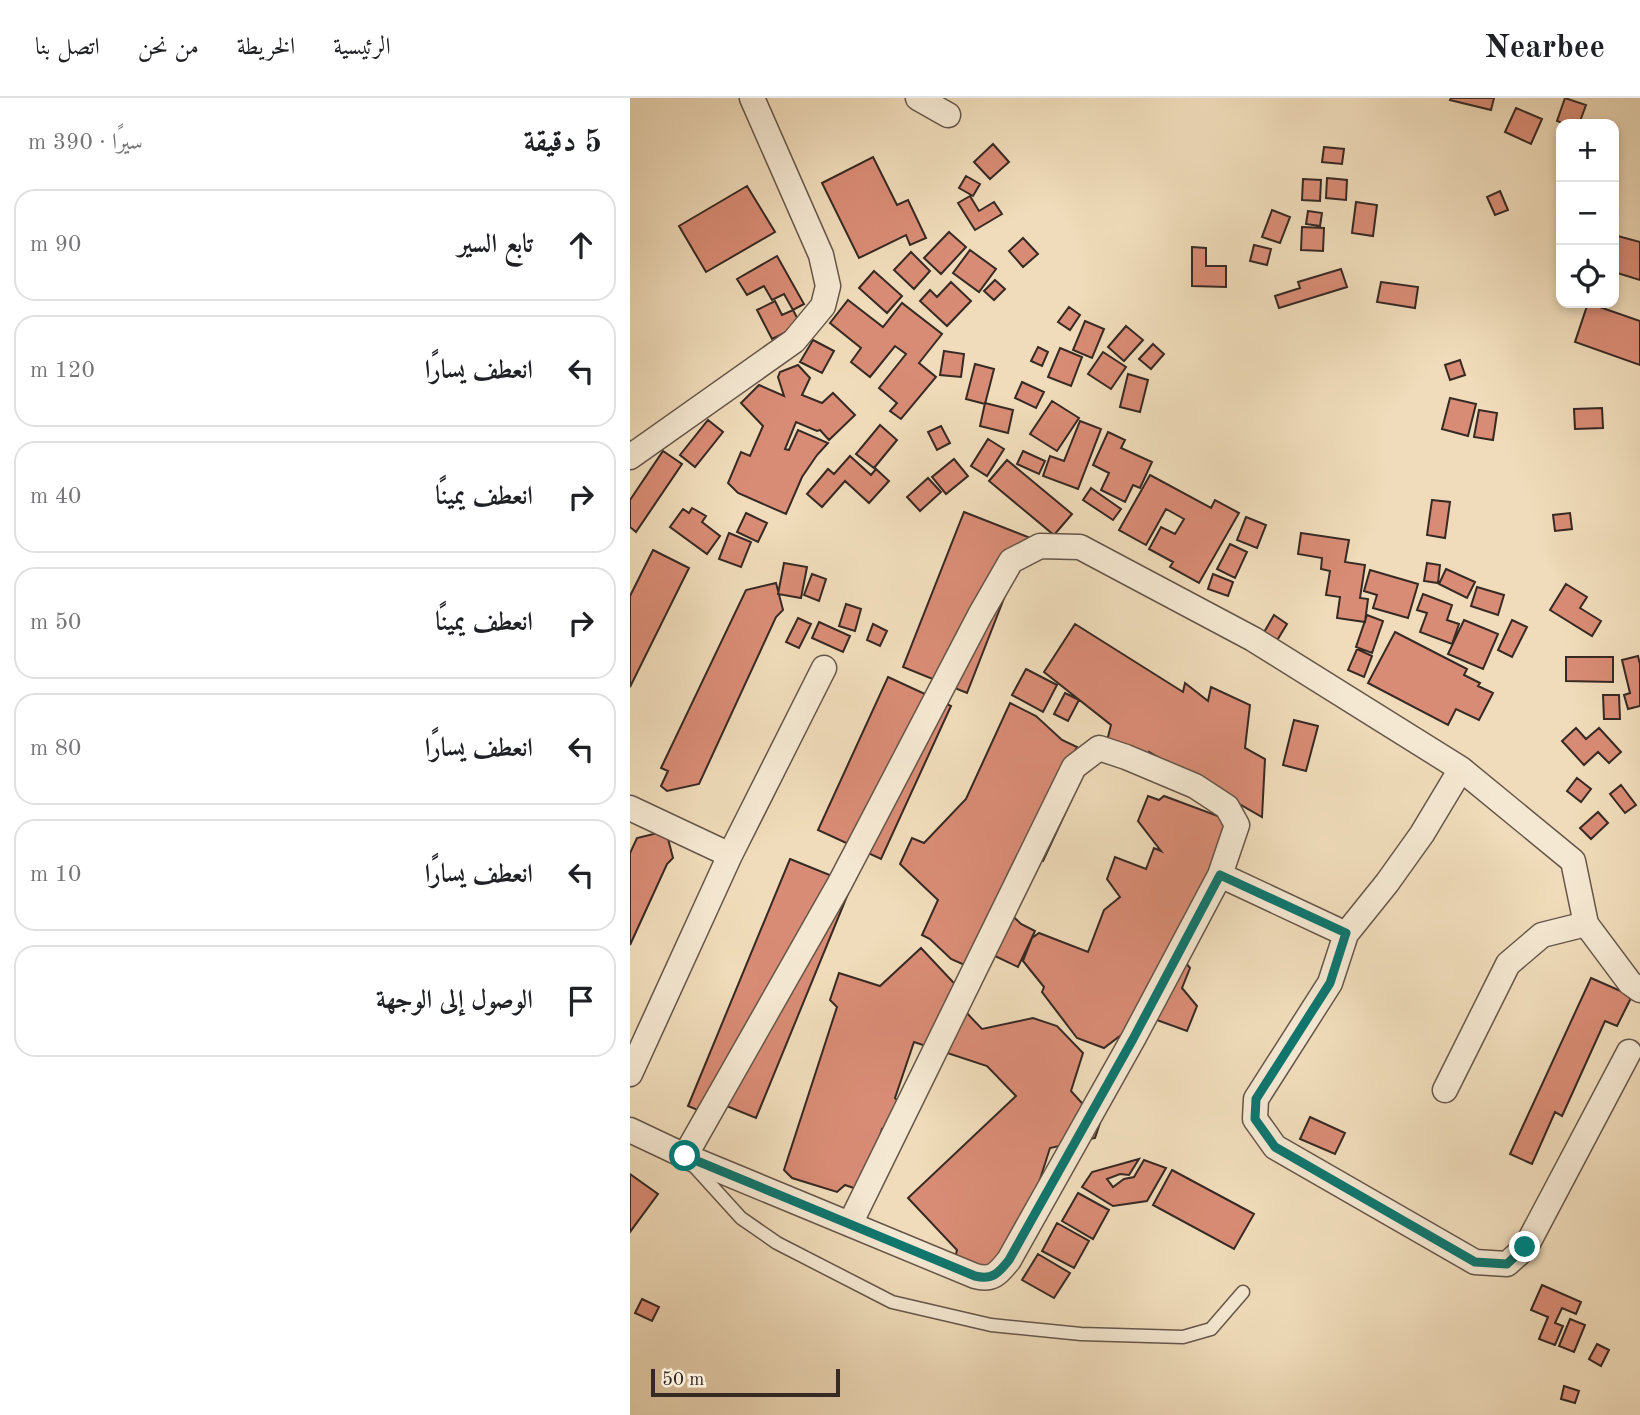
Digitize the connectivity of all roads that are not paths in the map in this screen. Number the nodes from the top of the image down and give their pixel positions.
1 (752, 98) edge
2 (918, 98) edge
3 (948, 115) dead end
4 (630, 457) edge
5 (824, 668) dead end
6 (1461, 769) junction
7 (630, 808) edge
8 (730, 855) junction
9 (1220, 875) junction
10 (1587, 924) junction
11 (1346, 933) junction
12 (1640, 989) edge
13 (1629, 1052) dead end
14 (630, 1074) edge
15 (1445, 1090) dead end
16 (630, 1130) edge
17 (685, 1156) junction
18 (850, 1224) junction
19 (1243, 1292) dead end

1 - 4 street
2 - 3 street
5 - 8 street
6 - 10 street
6 - 11 street
6 - 17 street
7 - 8 street
8 - 14 street
9 - 11 street
9 - 18 street
9 - 18 street
10 - 12 street
10 - 15 street
11 - 13 street
16 - 17 street
17 - 18 street
17 - 19 lane

